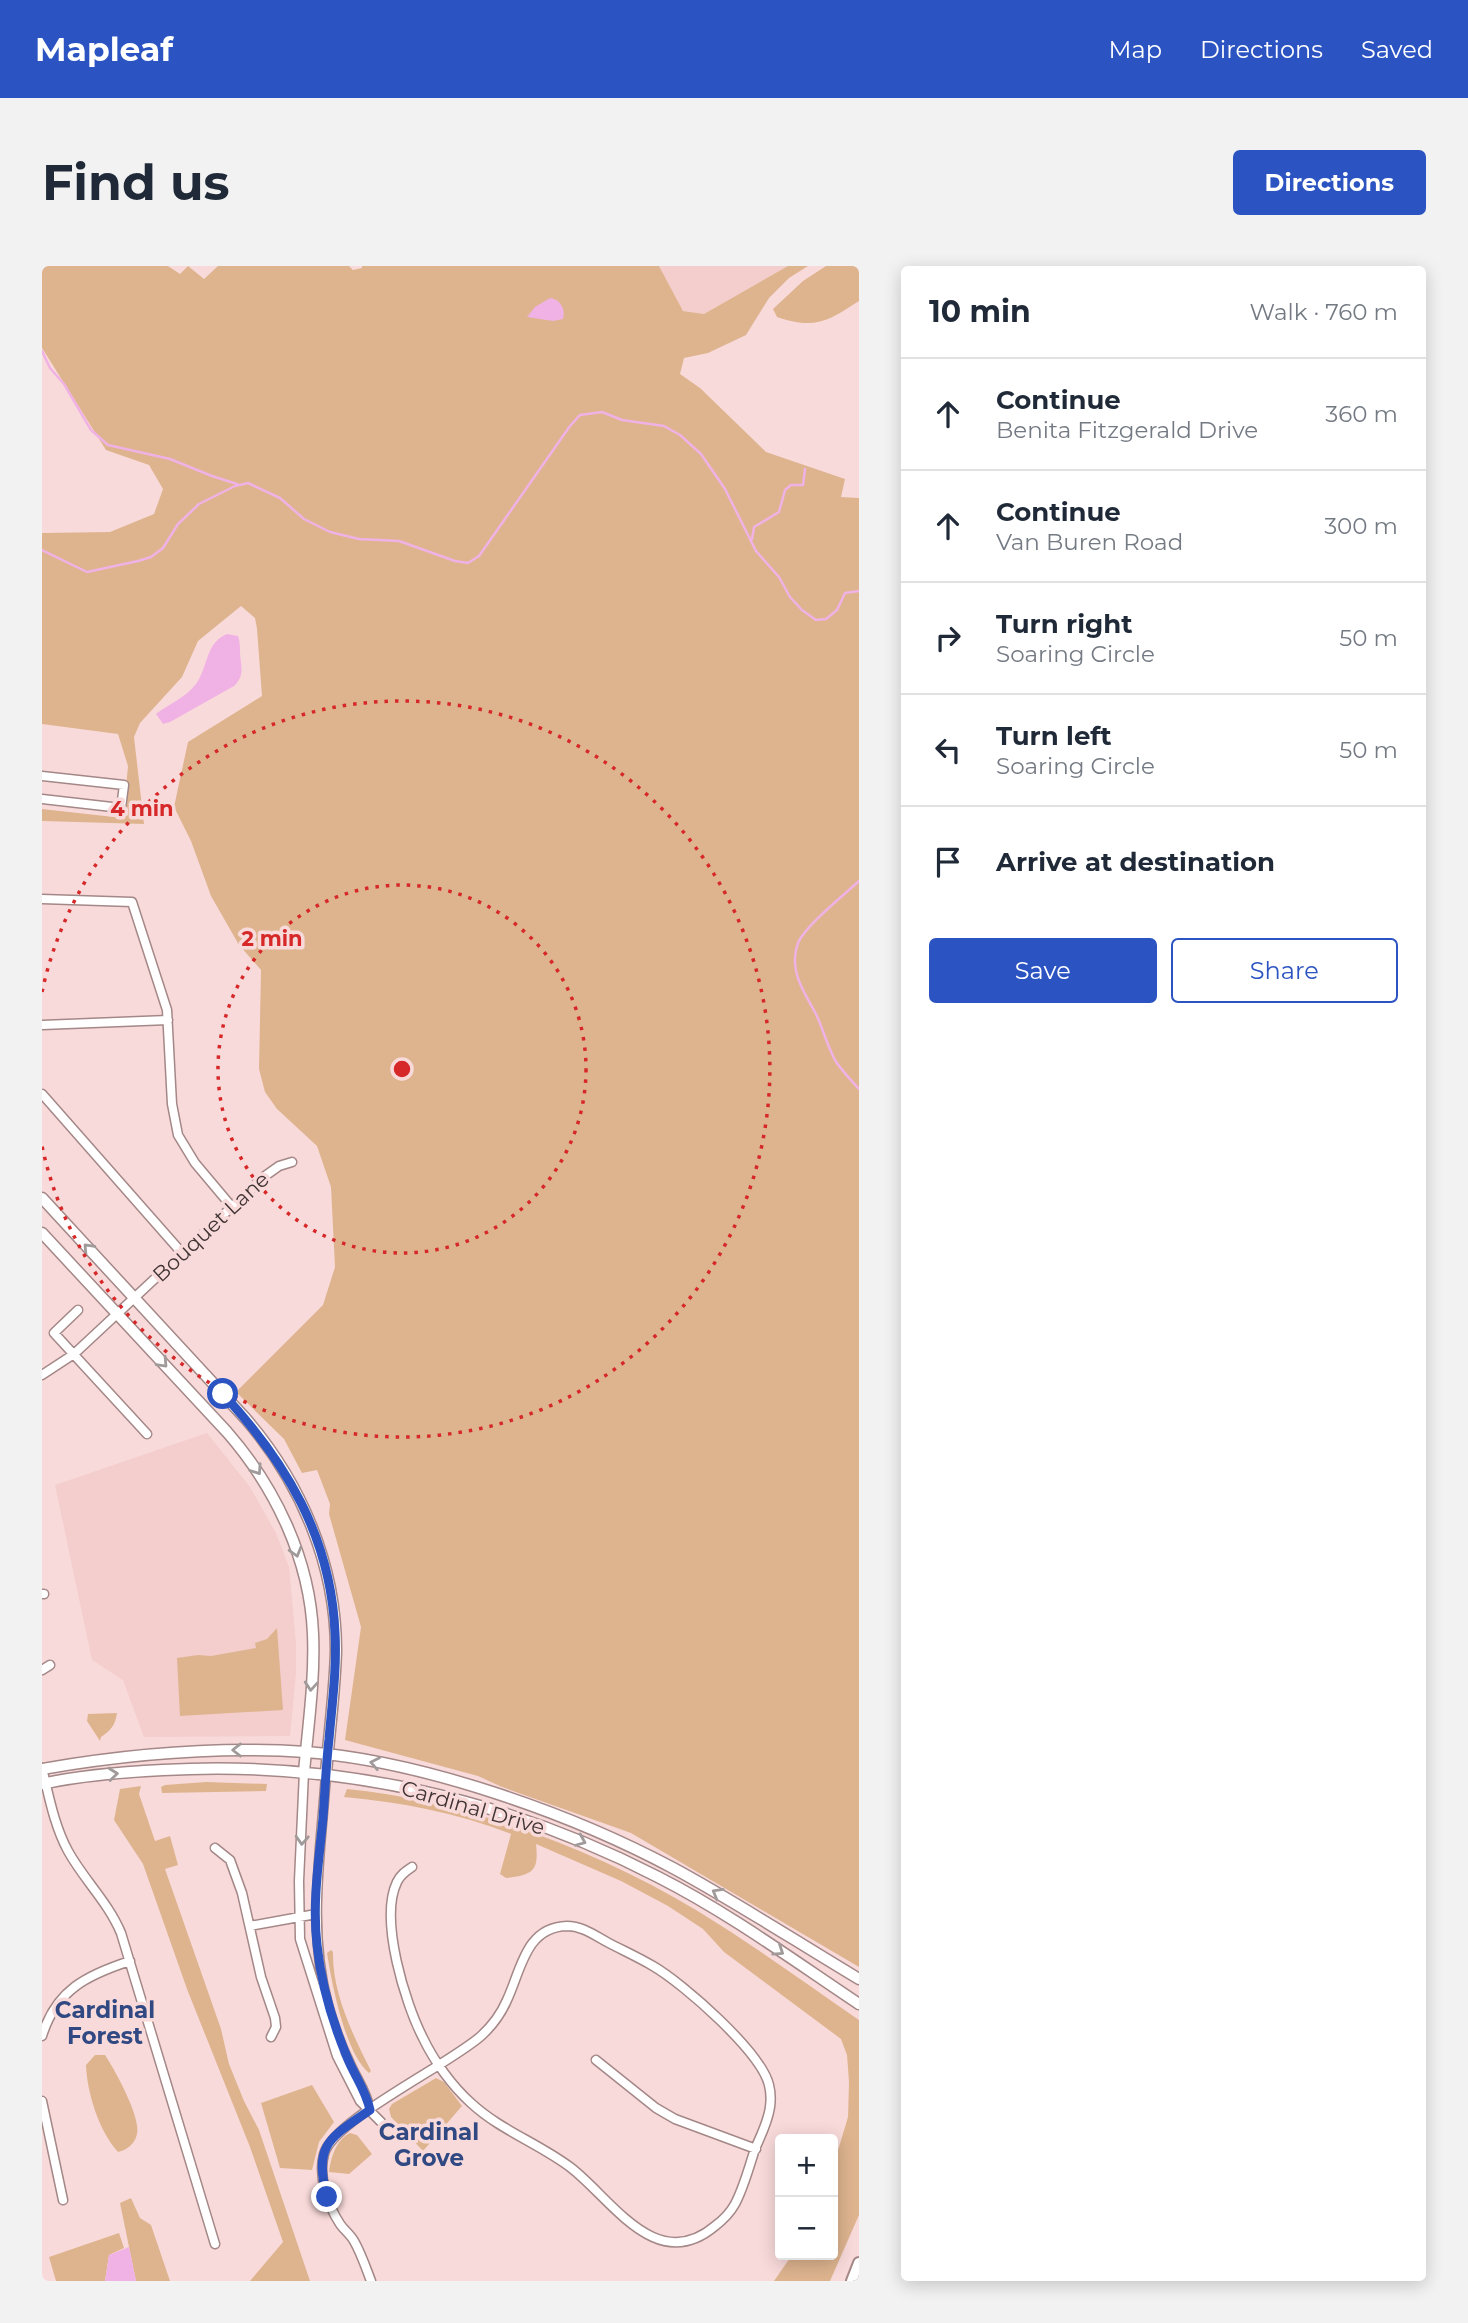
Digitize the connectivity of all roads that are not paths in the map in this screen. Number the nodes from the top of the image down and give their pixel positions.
1 (42, 776) edge
2 (42, 799) edge
3 (42, 899) edge
4 (168, 1020) junction
5 (42, 1024) edge
6 (42, 1094) edge
7 (292, 1162) dead end
8 (42, 1198) edge
9 (232, 1207) junction
10 (42, 1233) edge
11 (182, 1253) junction
12 (134, 1298) junction
13 (78, 1310) dead end
14 (117, 1313) junction
15 (74, 1354) junction
16 (42, 1375) edge
17 (147, 1434) dead end
18 (50, 1665) dead end
19 (42, 1670) edge
20 (306, 1752) junction
21 (327, 1754) junction
22 (42, 1769) edge
23 (304, 1772) junction
24 (326, 1774) junction
25 (44, 1783) edge
26 (215, 1848) dead end
27 (412, 1867) dead end
28 (316, 1914) junction
29 (299, 1917) junction
30 (250, 1926) junction
31 (130, 1961) junction
32 (859, 1979) edge
33 (859, 2004) edge
34 (42, 2036) edge
35 (271, 2037) dead end
36 (596, 2060) dead end
37 (439, 2065) junction
38 (42, 2101) edge
39 (370, 2110) junction
40 (382, 2122) dead end
41 (755, 2149) junction
42 (62, 2200) dead end
43 (215, 2244) dead end
44 (859, 2263) edge
45 (371, 2281) edge
46 (852, 2281) edge

1 - 2 street
3 - 4 street
4 - 5 street
4 - 9 street
6 - 11 street
7 - 9 street, Bouquet Lane
12 -> 8 main road
9 - 11 street, Bouquet Lane
10 - 14 main road
11 - 12 street, Bouquet Lane
12 - 14 street, Bouquet Lane
12 - 21 main road
13 - 15 street
14 - 15 street, Bouquet Lane
14 -> 20 main road
15 - 16 street, Bouquet Lane
15 - 17 street
18 - 19 street
20 - 21 main road, Cardinal Drive
20 -> 22 main road, Cardinal Drive
20 - 23 main road
21 - 24 main road
32 -> 21 main road, Cardinal Drive
22 - 25 street
23 - 24 main road, Cardinal Drive
25 -> 23 main road, Cardinal Drive
23 -> 29 street
24 - 28 street
24 -> 33 main road, Cardinal Drive
25 - 31 street
26 - 30 street
27 - 37 street
28 - 29 street
28 - 39 street
29 - 30 street
29 - 39 street
30 - 35 street
31 - 34 street
31 - 43 street
36 - 41 street
37 - 39 street
37 - 41 street
37 - 41 street
38 - 42 street
39 - 40 street
39 - 45 street
44 - 46 highway

